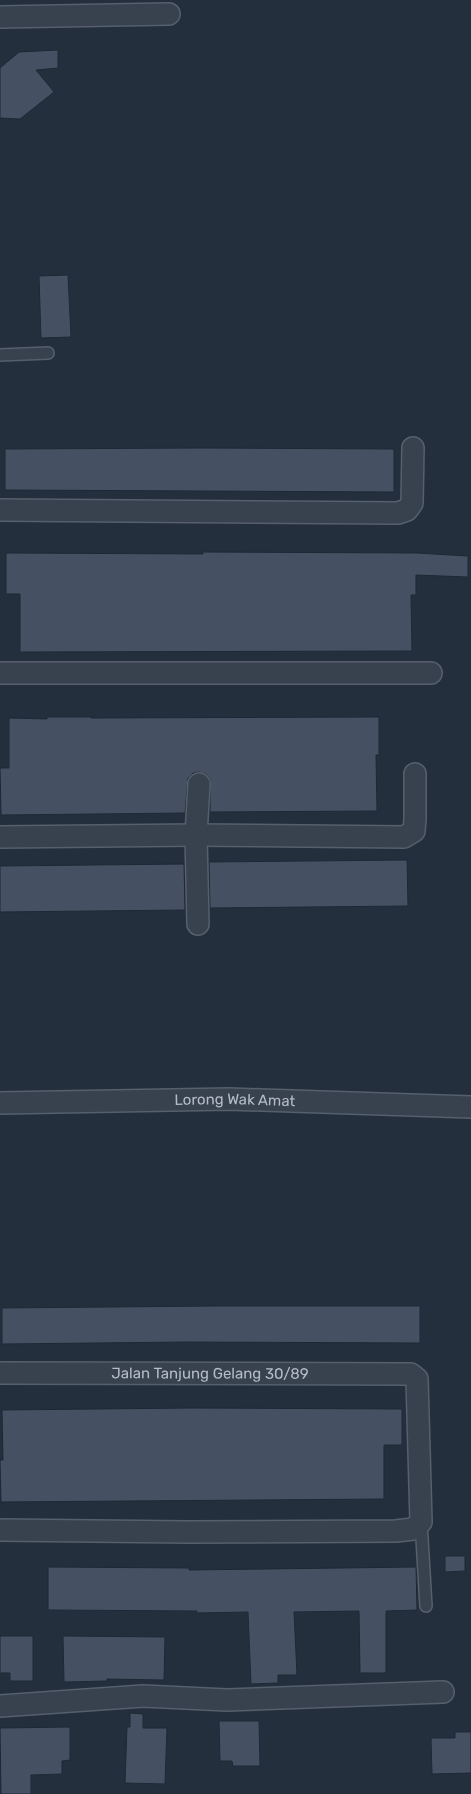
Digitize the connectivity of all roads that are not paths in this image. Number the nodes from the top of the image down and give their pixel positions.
1 (169, 14) dead end
2 (0, 17) edge
3 (48, 354) dead end
4 (0, 355) edge
5 (413, 448) dead end
6 (0, 510) edge
7 (0, 673) edge
8 (431, 673) dead end
9 (415, 774) dead end
10 (199, 784) dead end
11 (196, 835) junction
12 (0, 837) edge
13 (198, 924) dead end
14 (0, 1104) edge
15 (471, 1107) edge
16 (0, 1373) edge
17 (421, 1522) junction
18 (0, 1530) edge
19 (426, 1606) dead end
20 (443, 1692) dead end
21 (0, 1706) edge

1 - 2 street
3 - 4 lane
5 - 6 street
7 - 8 street
9 - 11 street
10 - 11 street
11 - 12 street
11 - 13 street
14 - 15 street, Lorong Wak Amat
16 - 17 street, Jalan Tanjung Gelang 30/89
17 - 18 street
17 - 19 lane
20 - 21 street

